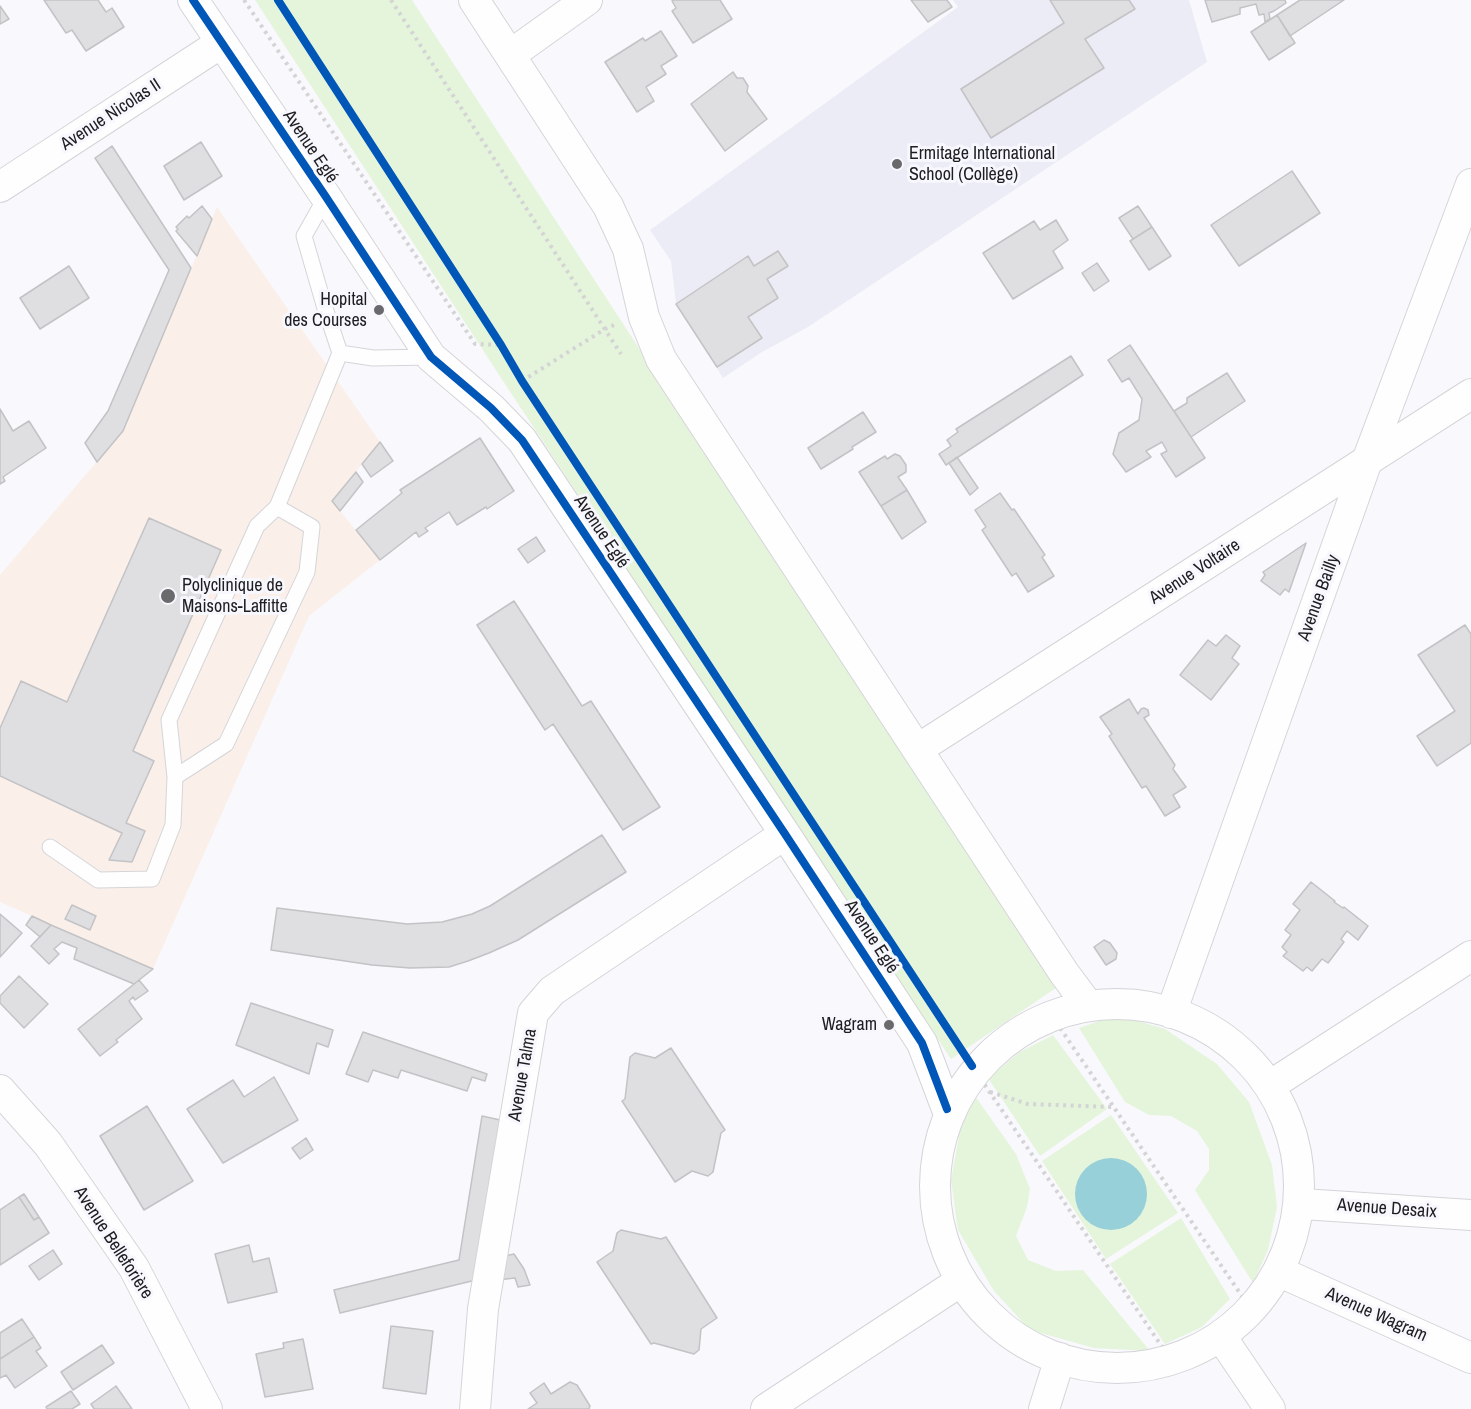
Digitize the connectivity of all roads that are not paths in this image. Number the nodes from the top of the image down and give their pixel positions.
1 (193, 0) edge
2 (474, 0) edge
3 (587, 0) edge
4 (221, 43) junction
5 (510, 55) junction
6 (1471, 184) edge
7 (0, 187) edge
8 (326, 197) junction
9 (340, 353) junction
10 (431, 357) junction
11 (1471, 394) edge
12 (1367, 462) junction
13 (277, 507) junction
14 (918, 749) junction
15 (176, 777) junction
16 (785, 834) junction
17 (50, 847) dead end
18 (1471, 956) edge
19 (1087, 1005) junction
20 (1171, 1013) junction
21 (1271, 1085) junction
22 (0, 1089) edge
23 (946, 1109) junction
24 (1302, 1204) junction
25 (1471, 1215) edge
26 (1280, 1272) junction
27 (961, 1281) junction
28 (1222, 1338) junction
29 (1060, 1358) junction
30 (1471, 1358) edge
31 (207, 1409) edge
32 (475, 1409) edge
33 (766, 1409) edge
34 (1044, 1409) edge
35 (1270, 1409) edge

1 - 4 street, Avenue Eglé
2 - 5 street
3 - 5 street
4 - 7 street, Avenue Nicolas II
4 - 8 street, Avenue Eglé
5 - 14 street
6 - 12 street, Avenue Bailly
8 - 9 lane
8 - 10 street, Avenue Eglé
9 - 10 lane
9 - 13 lane
10 - 16 street, Avenue Eglé
11 - 12 street, Avenue Voltaire
12 - 14 street, Avenue Voltaire
12 - 20 street, Avenue Bailly
13 - 15 lane
13 - 15 lane
14 - 19 street
15 - 17 lane
16 - 23 street, Avenue Eglé
16 - 32 street, Avenue Talma
18 - 21 street
19 - 20 street
19 - 23 street
20 - 21 street
21 - 24 street
22 - 31 street, Avenue Belleforière
23 - 27 street
24 - 25 street, Avenue Desaix
24 - 26 street
26 - 28 street
26 - 30 street, Avenue Wagram
27 - 29 street
27 - 33 street
28 - 29 street
28 - 35 street
29 - 34 street

